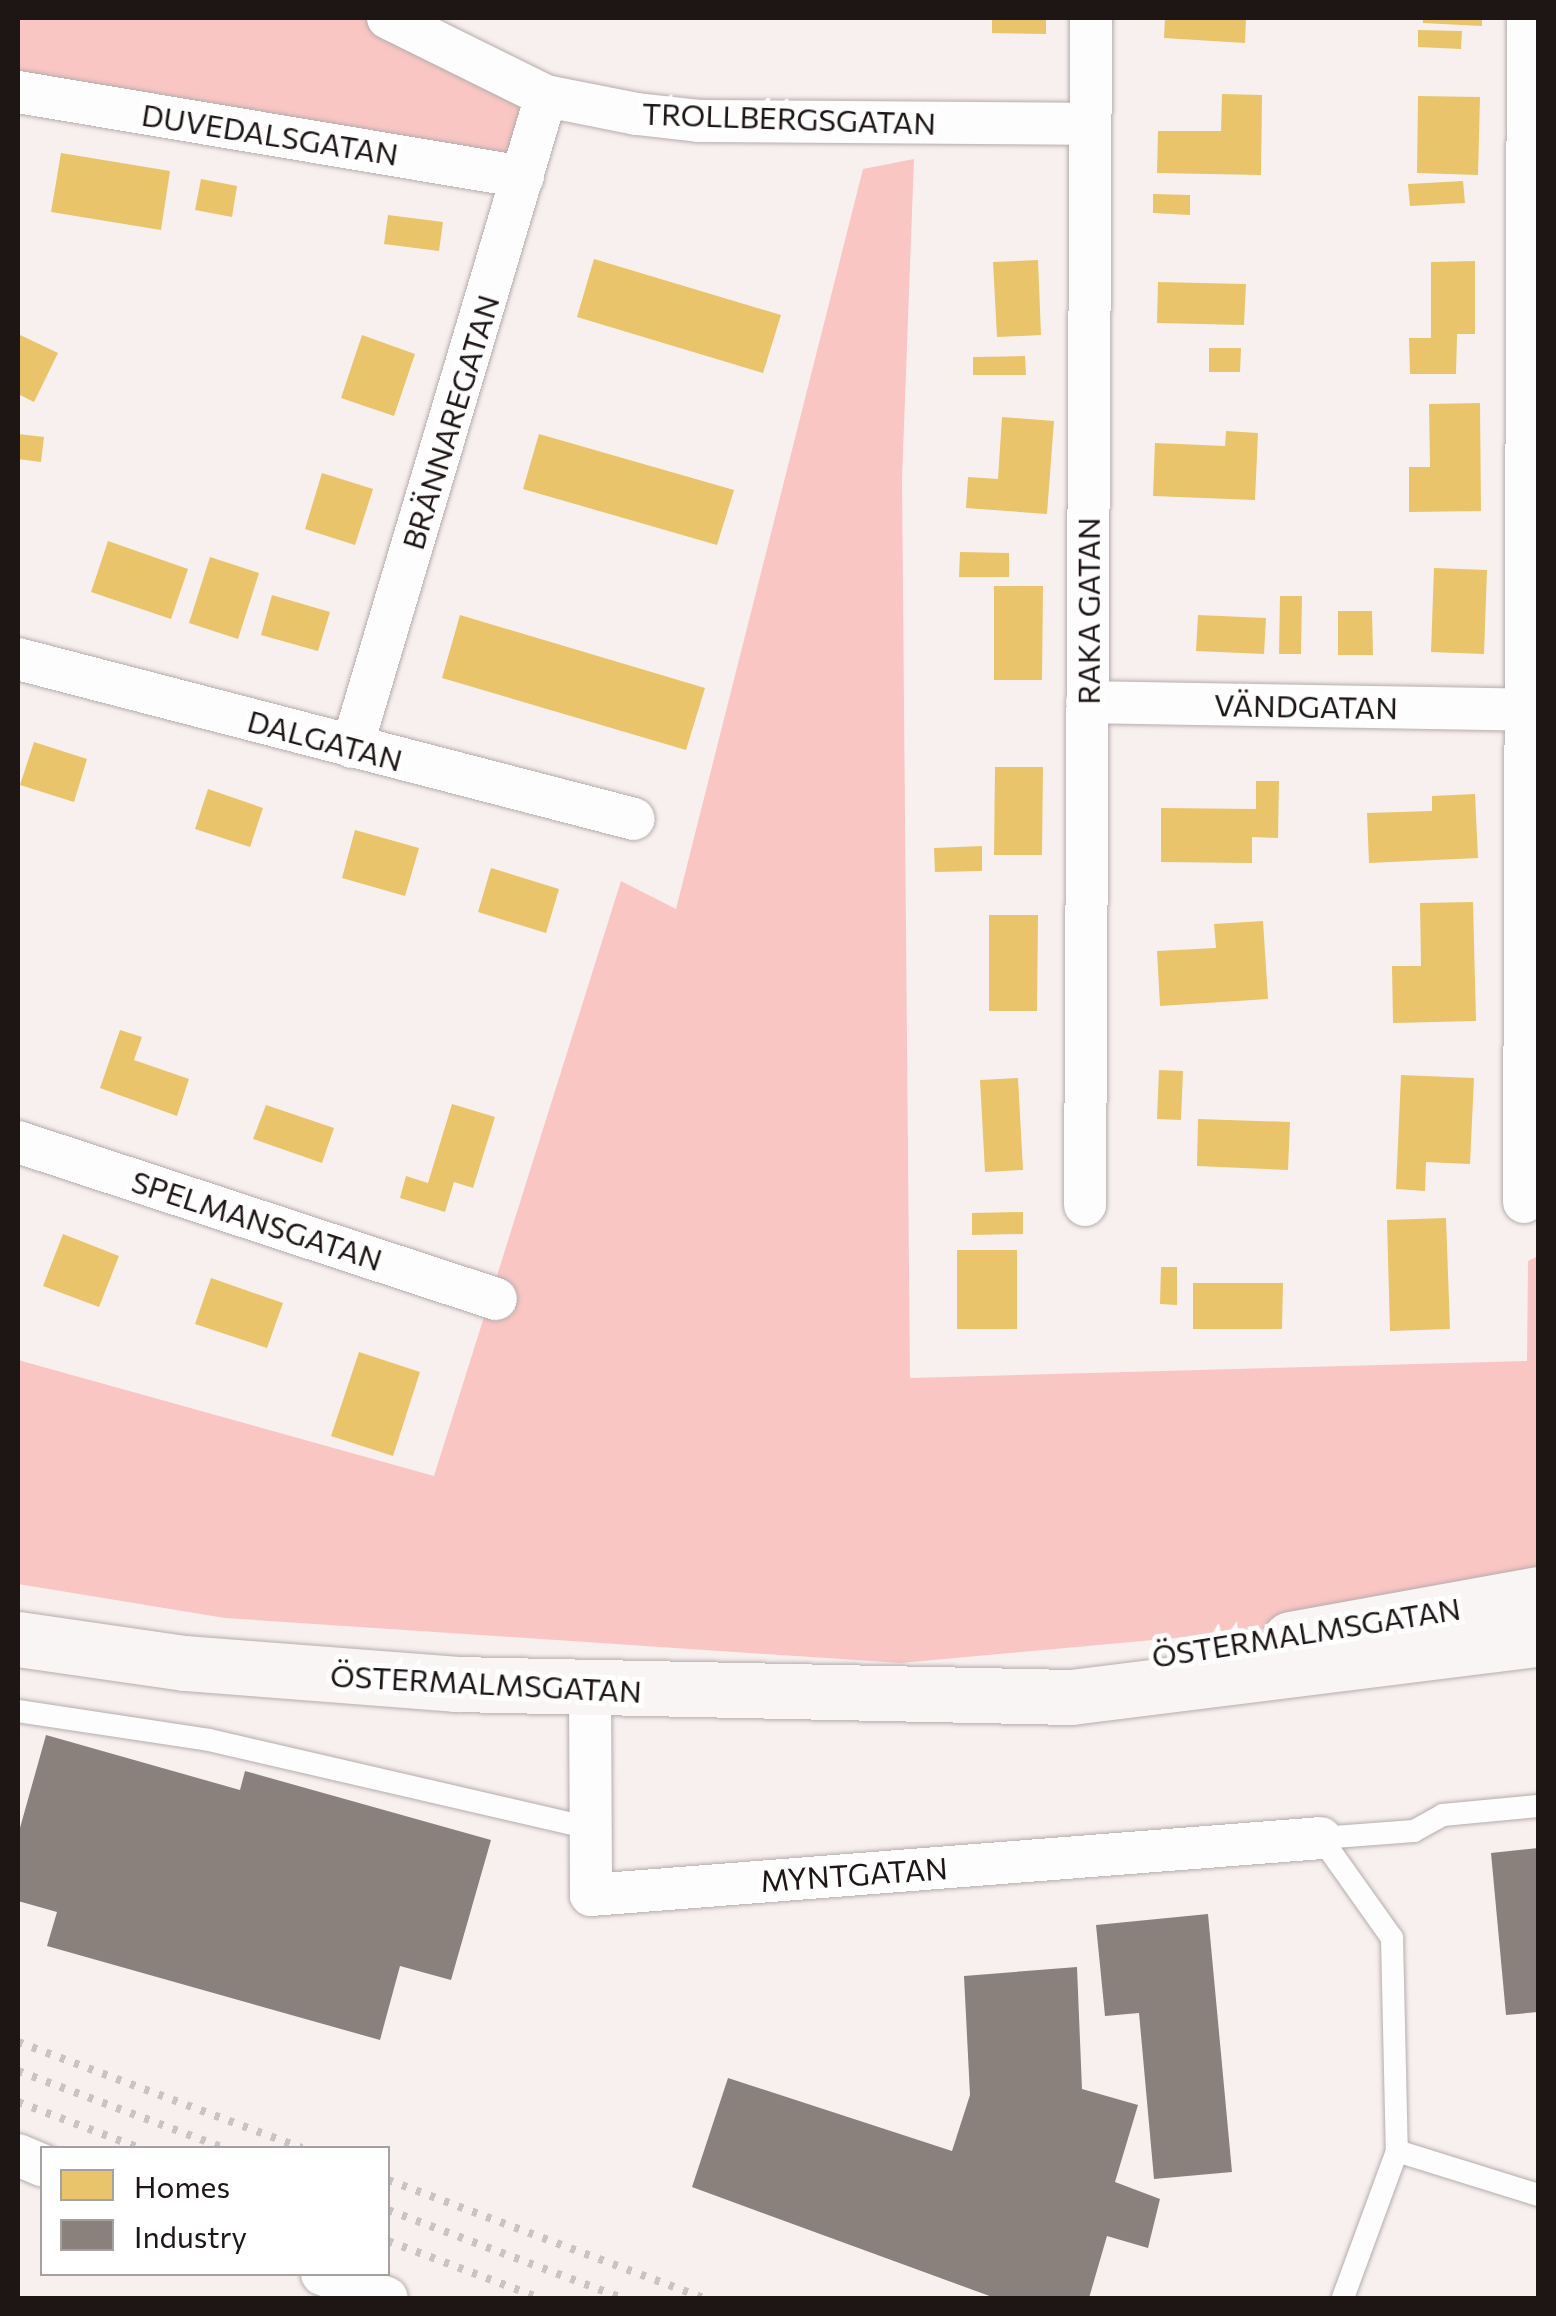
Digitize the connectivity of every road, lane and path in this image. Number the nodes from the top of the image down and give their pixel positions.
1 (388, 18) edge
2 (1091, 18) edge
3 (1528, 18) edge
4 (18, 92) edge
5 (546, 96) junction
6 (1090, 124) junction
7 (523, 177) junction
8 (18, 659) edge
9 (1087, 702) junction
10 (1525, 710) junction
11 (352, 747) junction
12 (634, 819) dead end
13 (18, 1142) edge
14 (1524, 1202) dead end
15 (1085, 1205) dead end
16 (496, 1298) dead end
17 (1538, 1594) edge
18 (18, 1639) edge
19 (1538, 1639) edge
20 (590, 1690) junction
21 (956, 1692) junction
22 (18, 1711) edge
23 (1538, 1806) edge
24 (590, 1828) junction
25 (1321, 1838) junction
26 (1397, 2151) junction
27 (1538, 2195) edge
28 (327, 2276) edge
29 (387, 2298) edge
30 (1343, 2298) edge

1 - 5 street, TROLLBERGSGATAN
2 - 6 street, RAKA GATAN
3 - 10 street
4 - 7 street, DUVEDALSGATAN
5 - 6 street, TROLLBERGSGATAN
5 - 7 street, BRÄNNAREGATAN
6 - 9 street, RAKA GATAN
7 - 11 street, BRÄNNAREGATAN
8 - 11 street, DALGATAN
9 - 10 street, VÄNDGATAN
9 - 15 street, RAKA GATAN
10 - 14 street
11 - 12 street, DALGATAN
13 - 16 street, SPELMANSGATAN
17 - 21 main road, ÖSTERMALMSGATAN
18 - 20 main road, ÖSTERMALMSGATAN
19 - 21 main road, ÖSTERMALMSGATAN
20 - 21 main road, ÖSTERMALMSGATAN
20 - 24 street, MYNTGATAN
22 - 24 lane
23 - 25 lane
24 - 25 street, MYNTGATAN
25 - 26 lane
26 - 27 lane
26 - 30 lane
28 - 29 street

